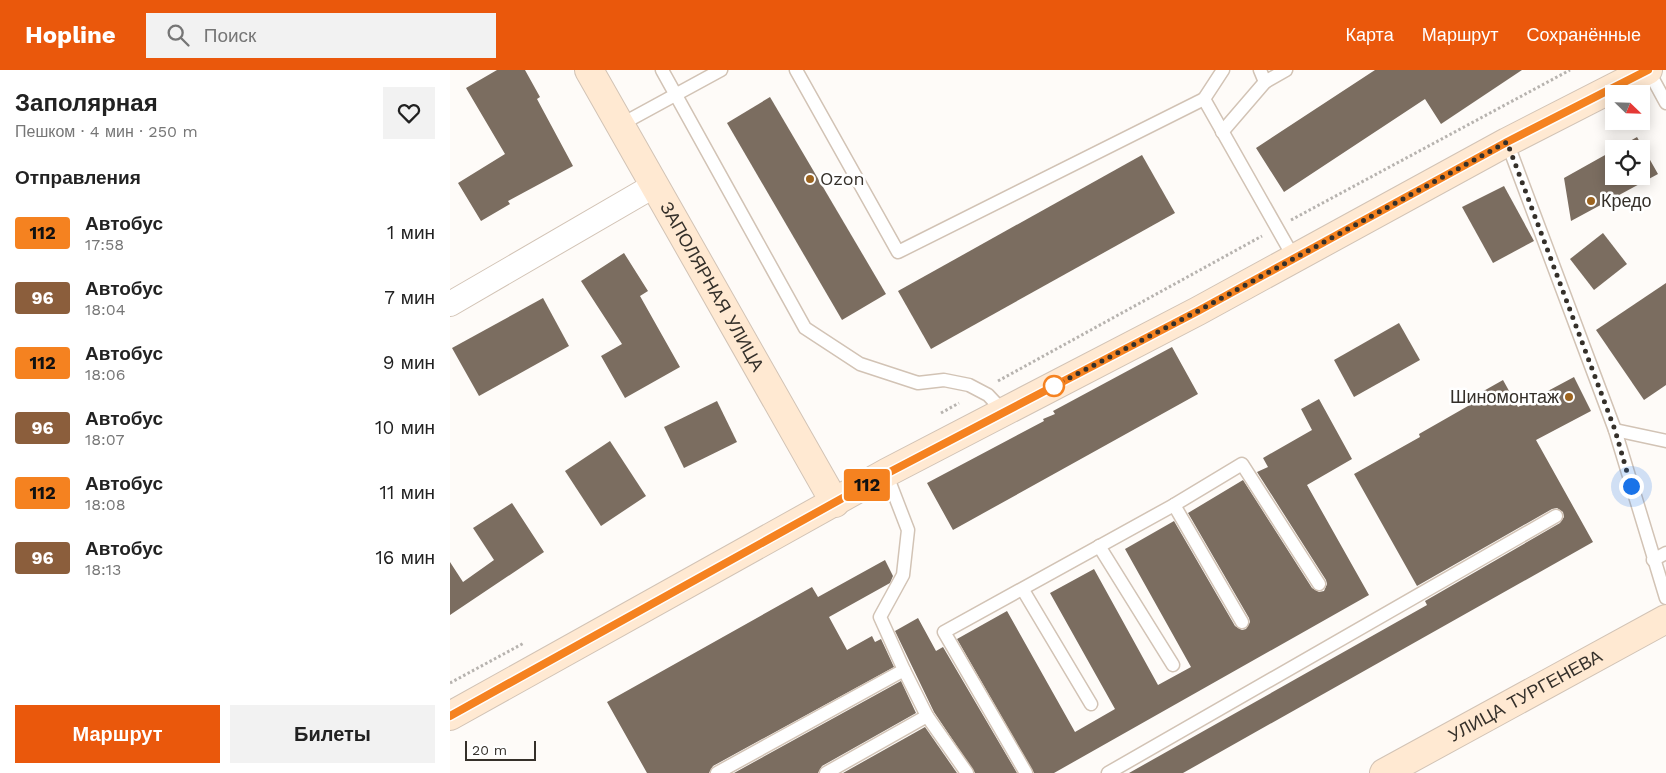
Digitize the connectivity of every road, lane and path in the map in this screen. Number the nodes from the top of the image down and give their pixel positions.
1 (589, 70) edge
2 (662, 70) edge
3 (721, 70) edge
4 (796, 70) edge
5 (1223, 70) edge
6 (1286, 70) edge
7 (1570, 70) edge
8 (1648, 70) edge
9 (1263, 76) edge
10 (675, 95) junction
11 (1204, 99) junction
12 (1666, 103) edge
13 (620, 125) junction
14 (1222, 132) junction
15 (1507, 142) junction
16 (655, 185) junction
17 (1277, 227) junction
18 (1294, 258) junction
19 (450, 304) edge
20 (980, 391) junction
21 (1004, 412) junction
22 (939, 414) dead end
23 (1615, 430) junction
24 (1666, 441) edge
25 (886, 474) junction
26 (836, 503) junction
27 (1174, 505) junction
28 (1556, 516) dead end
29 (1099, 546) junction
30 (1666, 554) edge
31 (1653, 560) junction
32 (1319, 584) dead end
33 (1022, 590) junction
34 (1666, 598) edge
35 (1666, 618) edge
36 (1242, 622) dead end
37 (528, 641) dead end
38 (1173, 665) dead end
39 (904, 670) junction
40 (450, 683) edge
41 (1091, 704) dead end
42 (450, 716) edge
43 (927, 716) junction
44 (717, 773) edge
45 (826, 773) edge
46 (967, 773) edge
47 (1026, 773) edge
48 (1108, 773) edge
49 (1384, 773) edge

1 - 13 street, ЗАПОЛЯРНАЯ УЛИЦА
2 - 10 lane
3 - 10 lane
4 - 11 lane
5 - 11 lane
6 - 9 lane
7 - 17 path
8 - 12 lane
8 - 15 street
9 - 14 lane
10 - 13 lane
10 - 20 lane
11 - 14 lane
13 - 16 street, ЗАПОЛЯРНАЯ УЛИЦА
14 - 17 lane
15 - 18 street
15 - 23 lane
16 - 19 street
16 - 26 street, ЗАПОЛЯРНАЯ УЛИЦА
17 - 18 lane
17 - 20 path
18 - 21 street
20 - 21 lane
20 - 22 path
21 - 25 street
23 - 24 lane
23 - 31 lane
25 - 26 street
25 - 39 lane
26 - 42 street
27 - 29 lane
27 - 32 lane
27 - 36 lane
28 - 48 lane
29 - 33 lane
29 - 38 lane
30 - 31 lane
31 - 34 lane
33 - 41 lane
33 - 47 lane
35 - 49 street, УЛИЦА ТУРГЕНЕВА
37 - 40 path
39 - 43 lane
39 - 44 lane
43 - 45 lane
43 - 46 lane

